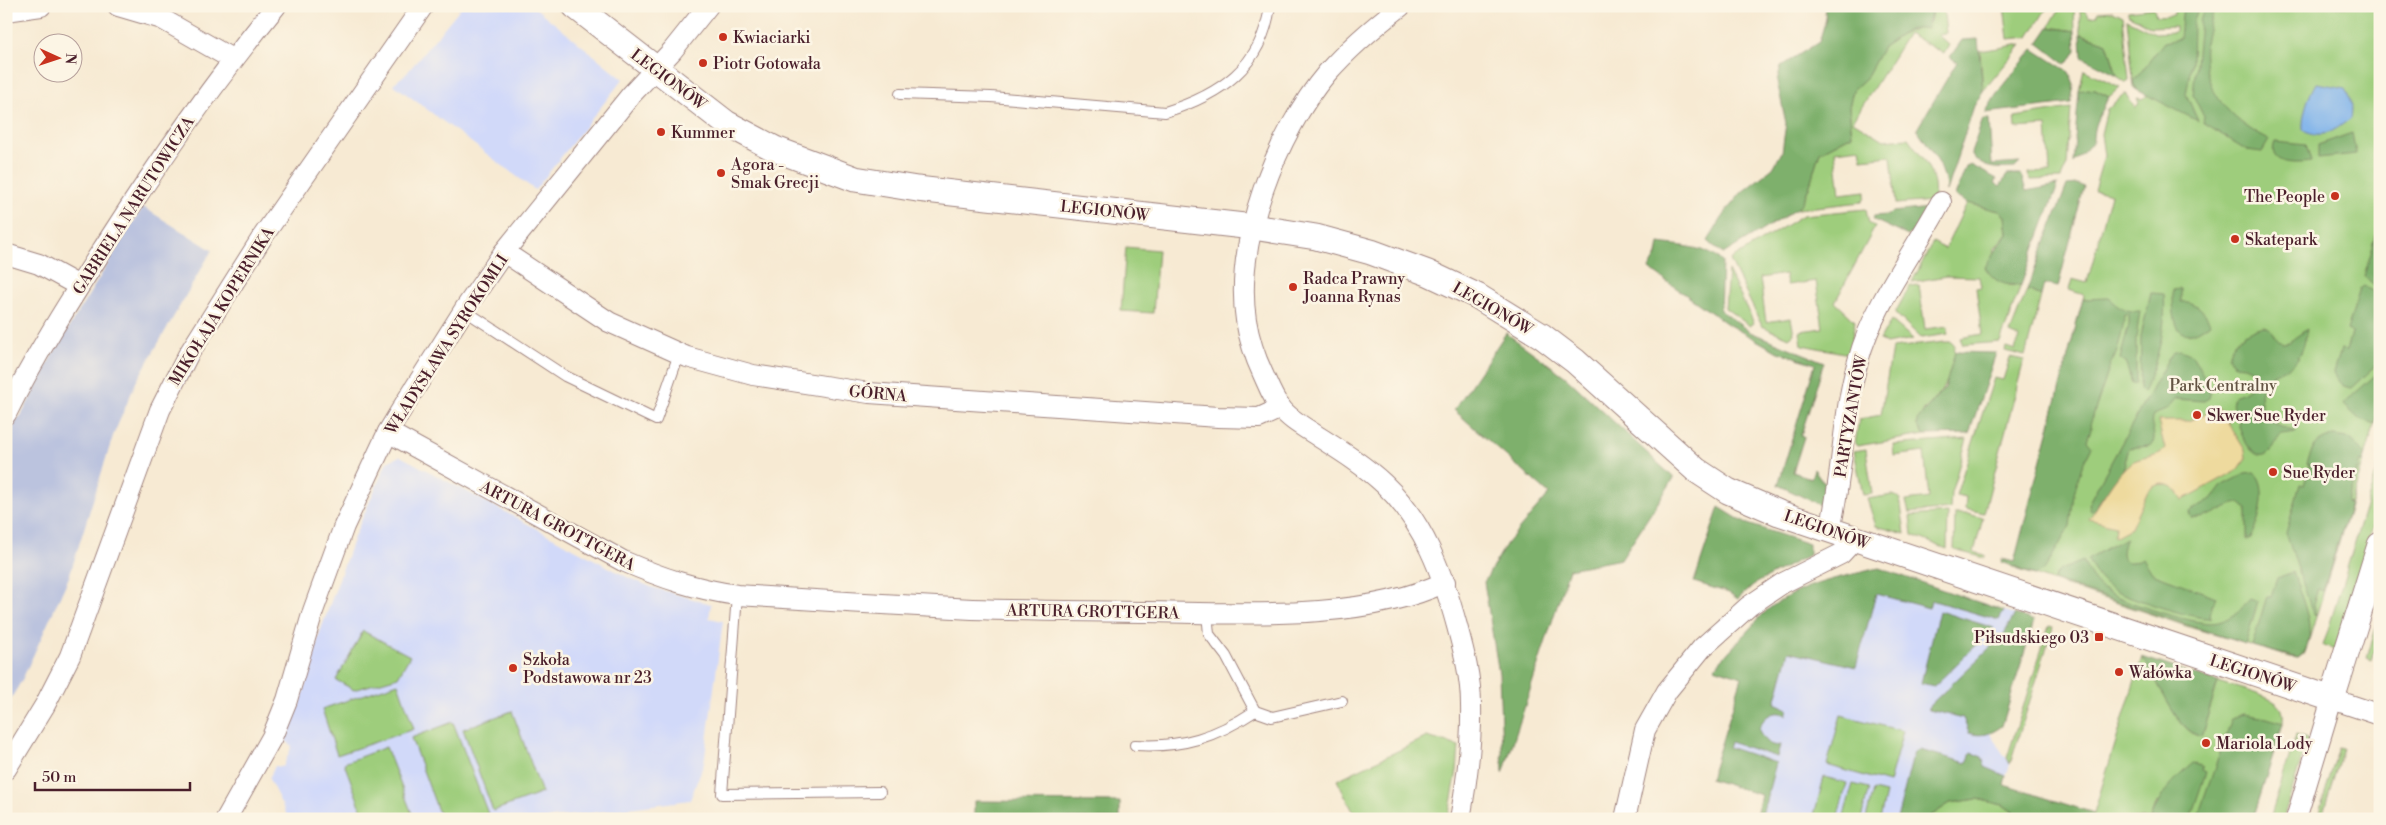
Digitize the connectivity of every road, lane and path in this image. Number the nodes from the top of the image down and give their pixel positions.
1 (41, 6) edge
2 (118, 6) edge
3 (276, 6) edge
4 (423, 6) edge
5 (575, 6) edge
6 (708, 6) edge
7 (1270, 6) edge
8 (1401, 6) edge
9 (6, 11) edge
10 (232, 59) junction
11 (655, 69) junction
12 (900, 94) dead end
13 (1941, 202) dead end
14 (1254, 227) junction
15 (504, 252) junction
16 (6, 254) edge
17 (79, 286) junction
18 (464, 310) junction
19 (679, 354) junction
20 (1281, 408) junction
21 (6, 414) edge
22 (388, 432) junction
23 (1830, 530) junction
24 (1855, 538) junction
25 (2380, 545) edge
26 (1445, 582) junction
27 (737, 595) junction
28 (1207, 612) junction
29 (2332, 699) junction
30 (1342, 701) dead end
31 (1255, 712) junction
32 (2380, 715) edge
33 (1135, 745) dead end
34 (6, 768) edge
35 (880, 792) dead end
36 (226, 819) edge
37 (1460, 819) edge
38 (1625, 819) edge
39 (2296, 819) edge

1 - 9 street
2 - 10 street
3 - 10 street, GABRIELA NARUTOWICZA
4 - 34 street, MIKOŁAJA KOPERNIKA
5 - 11 street, LEGIONÓW
6 - 11 street, WŁADYSŁAWA SYROKOMLI
7 - 12 lane
8 - 14 street
10 - 17 street, GABRIELA NARUTOWICZA
11 - 14 street, LEGIONÓW
11 - 15 street, WŁADYSŁAWA SYROKOMLI
13 - 23 street, PARTYZANTÓW
14 - 20 street
14 - 23 street, LEGIONÓW
15 - 18 street, WŁADYSŁAWA SYROKOMLI
15 - 19 street, GÓRNA
16 - 17 street
17 - 21 street, GABRIELA NARUTOWICZA
18 - 19 lane
18 - 22 street, WŁADYSŁAWA SYROKOMLI
19 - 20 street, GÓRNA
20 - 26 street
22 - 27 street, ARTURA GROTTGERA
22 - 36 street, WŁADYSŁAWA SYROKOMLI
23 - 24 street, LEGIONÓW
24 - 29 street, LEGIONÓW
24 - 38 street
25 - 29 street
26 - 28 street, ARTURA GROTTGERA
26 - 37 street
27 - 28 street, ARTURA GROTTGERA
27 - 35 lane
28 - 31 lane
29 - 32 street, LEGIONÓW
29 - 39 street
30 - 31 lane
31 - 33 lane

